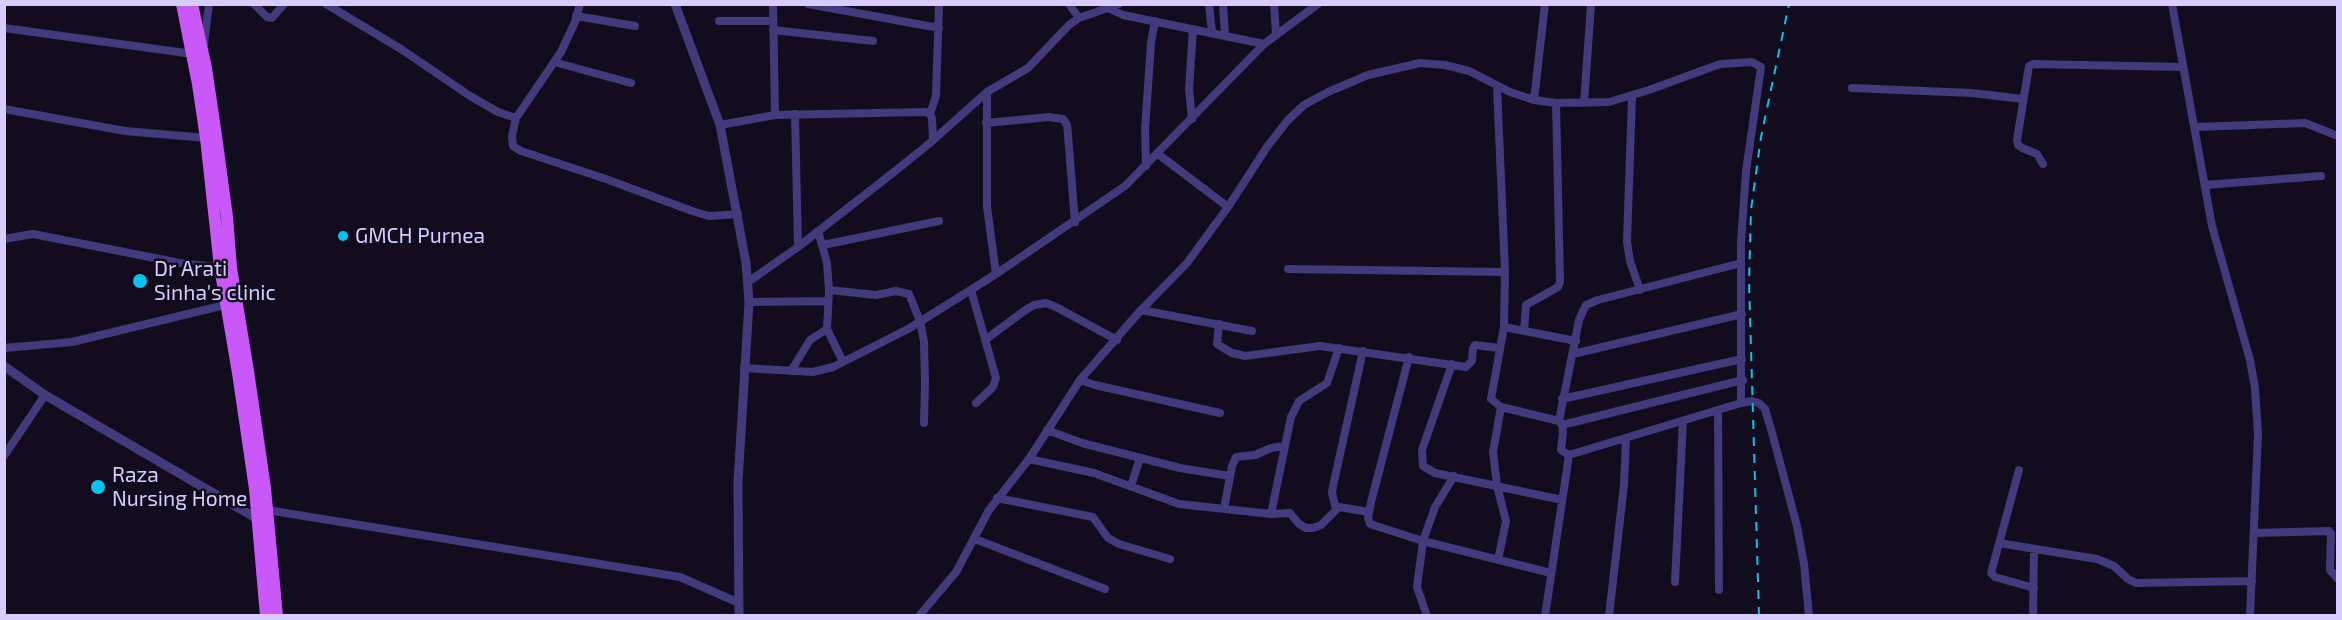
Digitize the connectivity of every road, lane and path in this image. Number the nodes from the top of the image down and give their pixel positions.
1 (182, 4) edge
2 (192, 4) edge
3 (209, 4) edge
4 (254, 4) edge
5 (284, 4) edge
6 (326, 4) edge
7 (580, 4) edge
8 (675, 4) edge
9 (772, 4) edge
10 (808, 4) edge
11 (939, 4) edge
12 (1069, 4) edge
13 (1119, 4) edge
14 (1209, 4) edge
15 (1223, 4) edge
16 (1274, 4) edge
17 (1318, 4) edge
18 (1545, 4) edge
19 (1591, 4) edge
20 (2172, 4) edge
21 (1107, 6) edge
22 (576, 16) junction
23 (1080, 18) junction
24 (719, 21) dead end
25 (1155, 21) junction
26 (635, 26) dead end
27 (773, 26) junction
28 (4, 28) edge
29 (939, 28) junction
30 (1193, 29) junction
31 (1212, 33) junction
32 (1276, 35) junction
33 (1226, 36) junction
34 (873, 41) dead end
35 (1264, 44) junction
36 (198, 53) junction
37 (554, 62) junction
38 (2183, 66) junction
39 (631, 83) dead end
40 (1497, 86) junction
41 (1852, 88) dead end
42 (987, 92) junction
43 (1632, 96) junction
44 (2023, 99) junction
45 (1534, 100) junction
46 (1556, 103) junction
47 (1584, 103) junction
48 (4, 109) edge
49 (795, 114) junction
50 (930, 114) junction
51 (775, 115) junction
52 (516, 118) junction
53 (1192, 119) junction
54 (986, 123) junction
55 (720, 125) junction
56 (2196, 128) junction
57 (2337, 136) edge
58 (206, 138) junction
59 (933, 140) junction
60 (1158, 154) junction
61 (2043, 164) dead end
62 (1146, 166) junction
63 (2321, 176) dead end
64 (2205, 185) junction
65 (1228, 207) junction
66 (738, 214) junction
67 (939, 221) dead end
68 (1075, 222) junction
69 (818, 231) junction
70 (4, 239) edge
71 (823, 245) junction
72 (798, 247) junction
73 (1741, 263) junction
74 (225, 268) junction
75 (1288, 269) dead end
76 (1505, 272) junction
77 (996, 274) junction
78 (748, 282) junction
79 (829, 290) junction
80 (971, 290) junction
81 (1640, 290) junction
82 (828, 301) junction
83 (749, 302) junction
84 (231, 304) junction
85 (1141, 310) junction
86 (1742, 314) junction
87 (920, 321) junction
88 (1219, 324) junction
89 (1504, 327) junction
90 (827, 329) junction
91 (1252, 331) dead end
92 (1524, 331) junction
93 (985, 340) junction
94 (1117, 340) junction
95 (1576, 341) junction
96 (4, 348) edge
97 (1339, 348) junction
98 (1499, 348) junction
99 (1363, 351) junction
100 (1573, 354) junction
101 (1409, 357) junction
102 (1742, 359) junction
103 (843, 362) junction
104 (1452, 364) junction
105 (4, 366) edge
106 (744, 368) junction
107 (791, 371) junction
108 (1080, 380) junction
109 (1743, 380) junction
110 (45, 395) junction
111 (1563, 399) junction
112 (976, 403) dead end
113 (1741, 403) junction
114 (1501, 407) junction
115 (1718, 410) junction
116 (1220, 413) dead end
117 (1683, 421) junction
118 (924, 423) dead end
119 (1560, 423) junction
120 (1047, 430) junction
121 (1626, 438) junction
122 (1285, 446) junction
123 (1569, 455) junction
124 (4, 456) edge
125 (1140, 458) junction
126 (1029, 459) junction
127 (2019, 470) dead end
128 (1230, 476) junction
129 (1454, 476) junction
130 (1131, 486) junction
131 (1497, 486) junction
132 (997, 498) junction
133 (1562, 500) junction
134 (1224, 509) junction
135 (267, 510) junction
136 (1336, 510) junction
137 (1369, 512) junction
138 (1271, 514) junction
139 (263, 522) junction
140 (2254, 532) junction
141 (975, 538) junction
142 (1423, 541) junction
143 (1999, 543) junction
144 (2034, 549) junction
145 (1170, 559) dead end
146 (1498, 560) junction
147 (1551, 573) junction
148 (2337, 579) edge
149 (2252, 581) junction
150 (1675, 582) dead end
151 (2034, 588) junction
152 (1105, 589) dead end
153 (1719, 590) dead end
154 (739, 603) junction
155 (266, 615) edge
156 (276, 615) edge
157 (739, 615) edge
158 (919, 615) edge
159 (1427, 615) edge
160 (1545, 615) edge
161 (1609, 615) edge
162 (1809, 615) edge
163 (2033, 615) edge
164 (2250, 615) edge

1 - 36 main road
2 - 36 main road
3 - 36 street
4 - 5 street
6 - 52 street
7 - 22 street
8 - 55 street
9 - 27 street
10 - 29 street
11 - 29 street
12 - 23 street
13 - 21 street
14 - 31 street
15 - 33 street
16 - 32 street
17 - 32 street
18 - 45 street
19 - 47 street
20 - 38 street
21 - 23 street
21 - 25 street
22 - 26 street
22 - 37 street
23 - 42 street
24 - 27 street
25 - 30 street
25 - 62 street
27 - 34 street
27 - 51 street
28 - 36 street
29 - 50 street
30 - 31 street
30 - 53 street
31 - 33 street
32 - 35 street
33 - 35 street
35 - 53 street
36 - 58 main road
36 - 74 main road
37 - 39 street
37 - 52 street
38 - 44 street
38 - 56 street
40 - 45 street
40 - 65 street
40 - 76 street
41 - 44 street
42 - 54 street
42 - 59 street
43 - 47 street
43 - 73 street
43 - 81 street
44 - 61 street
45 - 46 street
46 - 47 street
46 - 92 street
48 - 58 street
49 - 50 street
49 - 51 street
49 - 72 street
50 - 59 street
51 - 55 street
52 - 66 street
53 - 60 street
54 - 68 street
54 - 77 street
55 - 66 street
56 - 57 street
56 - 64 street
58 - 74 main road
59 - 69 street
60 - 62 street
60 - 65 street
62 - 68 street
63 - 64 street
64 - 140 street
65 - 85 street
66 - 78 street
67 - 71 street
68 - 77 street
69 - 71 street
69 - 72 street
70 - 74 street
71 - 79 street
72 - 78 street
73 - 81 street
73 - 86 street
74 - 84 main road
75 - 76 street
76 - 89 street
77 - 80 street
78 - 83 street
79 - 82 street
79 - 87 street
80 - 87 street
80 - 93 street
81 - 95 street
82 - 83 street
82 - 90 street
83 - 106 street
84 - 96 street
84 - 135 main road
84 - 139 main road
85 - 88 street
85 - 94 street
86 - 100 street
86 - 102 street
87 - 103 street
87 - 118 street
88 - 91 street
88 - 97 street
89 - 92 street
89 - 98 street
90 - 103 street
90 - 107 street
92 - 95 street
93 - 94 street
93 - 112 street
94 - 108 street
95 - 100 street
97 - 99 street
97 - 122 street
98 - 104 street
98 - 114 street
99 - 101 street
99 - 136 street
100 - 111 street
101 - 104 street
101 - 137 street
102 - 109 street
102 - 111 street
103 - 107 street
104 - 129 street
105 - 110 street
106 - 107 street
106 - 154 street
108 - 116 street
108 - 120 street
109 - 113 street
109 - 119 street
110 - 124 street
110 - 139 street
111 - 119 street
113 - 115 street
113 - 162 street
114 - 119 street
114 - 131 street
115 - 117 street
115 - 153 street
117 - 121 street
117 - 150 street
119 - 123 street
120 - 125 street
120 - 126 street
121 - 123 street
121 - 161 street
122 - 128 street
122 - 138 street
123 - 133 street
125 - 128 street
125 - 130 street
126 - 130 street
126 - 132 street
127 - 143 street
128 - 134 street
129 - 131 street
129 - 142 street
130 - 134 street
131 - 133 street
131 - 146 street
132 - 141 street
132 - 145 street
133 - 147 street
134 - 138 street
135 - 139 main road
135 - 154 street
136 - 137 street
136 - 138 street
137 - 142 street
139 - 155 main road
139 - 156 main road
140 - 148 street
140 - 149 street
141 - 152 street
141 - 158 street
142 - 146 street
142 - 159 street
143 - 144 street
143 - 151 street
144 - 149 street
144 - 151 street
146 - 147 street
147 - 160 street
149 - 164 street
151 - 163 street
154 - 157 street

